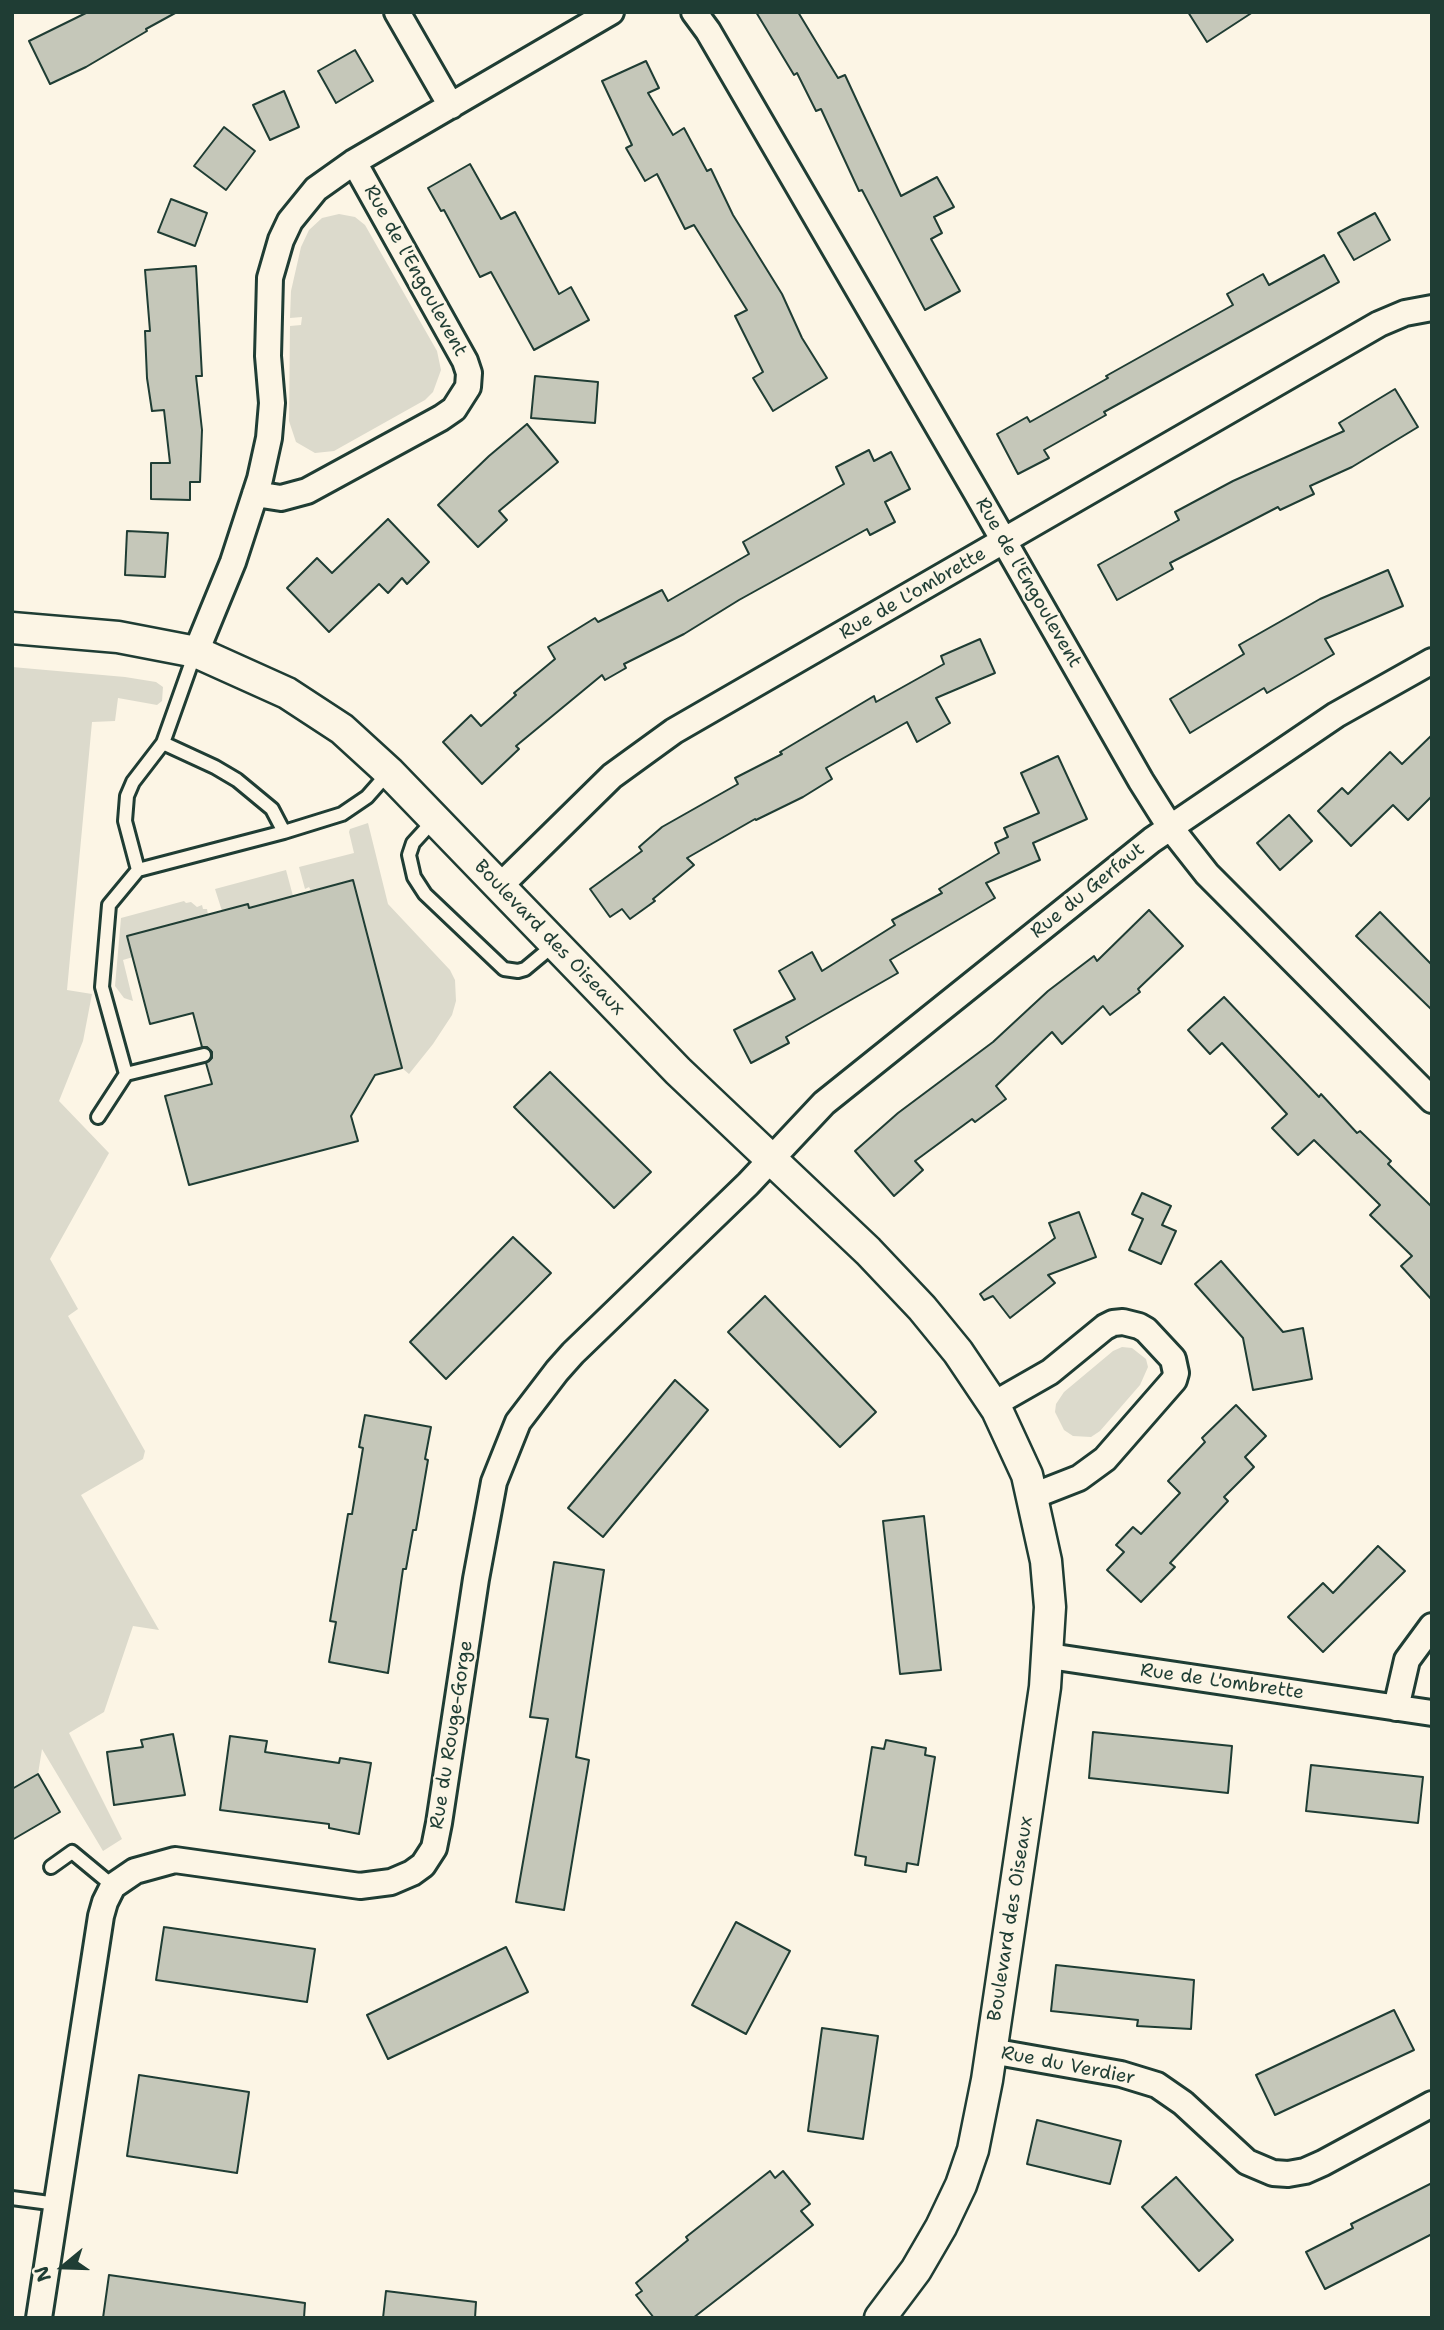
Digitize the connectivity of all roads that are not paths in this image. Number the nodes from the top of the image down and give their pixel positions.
1 (397, 12) edge
2 (611, 12) edge
3 (694, 12) edge
4 (450, 106) junction
5 (354, 162) junction
6 (1432, 308) edge
7 (255, 494) junction
8 (1003, 541) junction
9 (12, 628) edge
10 (195, 652) junction
11 (1432, 661) edge
12 (163, 744) junction
13 (389, 772) junction
14 (434, 820) junction
15 (1170, 827) junction
16 (284, 832) junction
17 (138, 870) junction
18 (499, 887) junction
19 (555, 944) junction
20 (204, 1055) dead end
21 (126, 1074) junction
22 (1432, 1100) edge
23 (99, 1118) dead end
24 (772, 1159) junction
25 (994, 1404) junction
26 (1033, 1496) junction
27 (1432, 1626) edge
28 (1049, 1656) junction
29 (1396, 1708) junction
30 (1432, 1713) edge
31 (51, 1867) dead end
32 (113, 1886) junction
33 (991, 2051) junction
34 (1432, 2104) edge
35 (12, 2198) edge
36 (57, 2204) junction
37 (39, 2318) edge
38 (880, 2318) edge

1 - 4 street
2 - 4 street, Rue de l'Engoulevent
3 - 8 street, Rue de l'Engoulevent
4 - 5 street, Rue de l'Engoulevent
5 - 7 street, Rue de l'Engoulevent
5 - 7 street, Rue de l'Engoulevent
6 - 8 street, Rue de L'ombrette
7 - 10 street, Rue de l'Engoulevent
8 - 15 street, Rue de l'Engoulevent
8 - 18 street, Rue de L'ombrette
9 - 10 street, Boulevard des Oiseaux
10 - 12 lane
10 - 13 street, Boulevard des Oiseaux
11 - 15 street, Rue du Gerfaut
12 - 16 lane
12 - 17 lane
13 - 14 street, Boulevard des Oiseaux
13 - 16 lane
14 - 18 street, Boulevard des Oiseaux
14 - 19 lane
15 - 22 street, Rue de l'Engoulevent
15 - 24 street, Rue du Gerfaut
16 - 17 lane
17 - 21 lane
18 - 19 street, Boulevard des Oiseaux
19 - 24 street, Boulevard des Oiseaux
20 - 21 lane
21 - 23 lane
24 - 25 street, Boulevard des Oiseaux
24 - 32 street, Rue du Rouge-Gorge
25 - 26 street, Boulevard des Oiseaux
25 - 26 street
26 - 28 street, Boulevard des Oiseaux
27 - 29 street
28 - 29 street, Rue de L'ombrette
28 - 33 street, Boulevard des Oiseaux
29 - 30 street, Rue de L'ombrette
31 - 32 lane
32 - 36 street
33 - 34 street, Rue du Verdier
33 - 38 street, Boulevard des Oiseaux
35 - 36 lane
36 - 37 street

